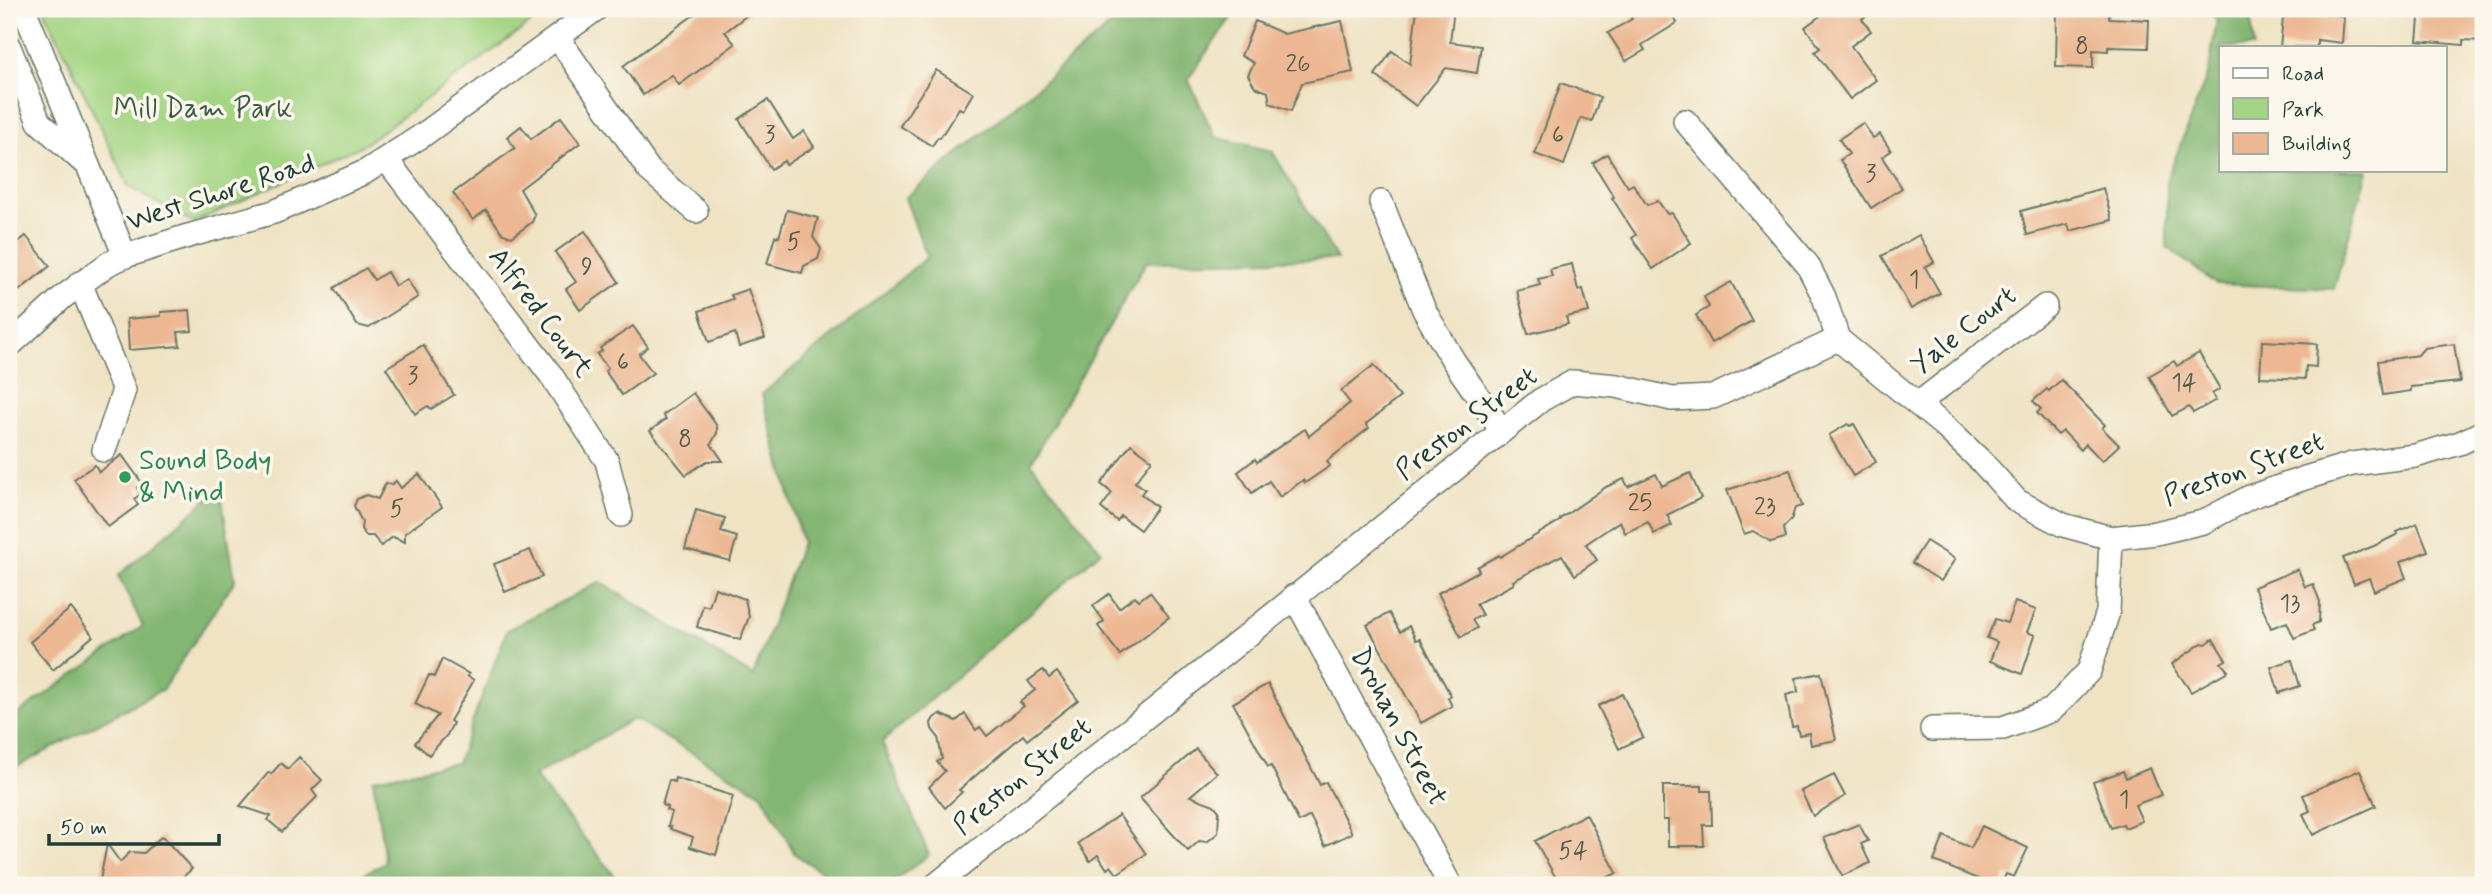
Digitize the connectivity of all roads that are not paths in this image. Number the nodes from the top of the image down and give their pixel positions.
1 (24, 9) edge
2 (596, 9) edge
3 (558, 37) junction
4 (9, 47) edge
5 (1685, 121) dead end
6 (386, 159) junction
7 (86, 165) junction
8 (1381, 202) dead end
9 (696, 211) dead end
10 (125, 256) junction
11 (80, 283) junction
12 (2045, 306) dead end
13 (1838, 339) junction
14 (9, 346) edge
15 (1919, 403) junction
16 (1502, 431) junction
17 (2483, 432) edge
18 (104, 450) dead end
19 (621, 515) dead end
20 (2111, 538) junction
21 (1294, 596) junction
22 (1932, 729) dead end
23 (936, 885) edge
24 (1450, 885) edge

1 - 7 street
2 - 3 street, West Shore Road
3 - 6 street, West Shore Road
3 - 9 street
4 - 7 street
5 - 13 street
6 - 10 street, West Shore Road
6 - 19 street, Alfred Court
7 - 10 street
8 - 16 street
10 - 11 street, West Shore Road
11 - 14 street, West Shore Road
11 - 18 street
12 - 15 street, Yale Court
13 - 15 street, Preston Street
13 - 16 street, Preston Street
15 - 20 street, Preston Street
16 - 21 street, Preston Street
17 - 20 street, Preston Street
20 - 22 street
21 - 23 street, Preston Street
21 - 24 street, Drohan Street

